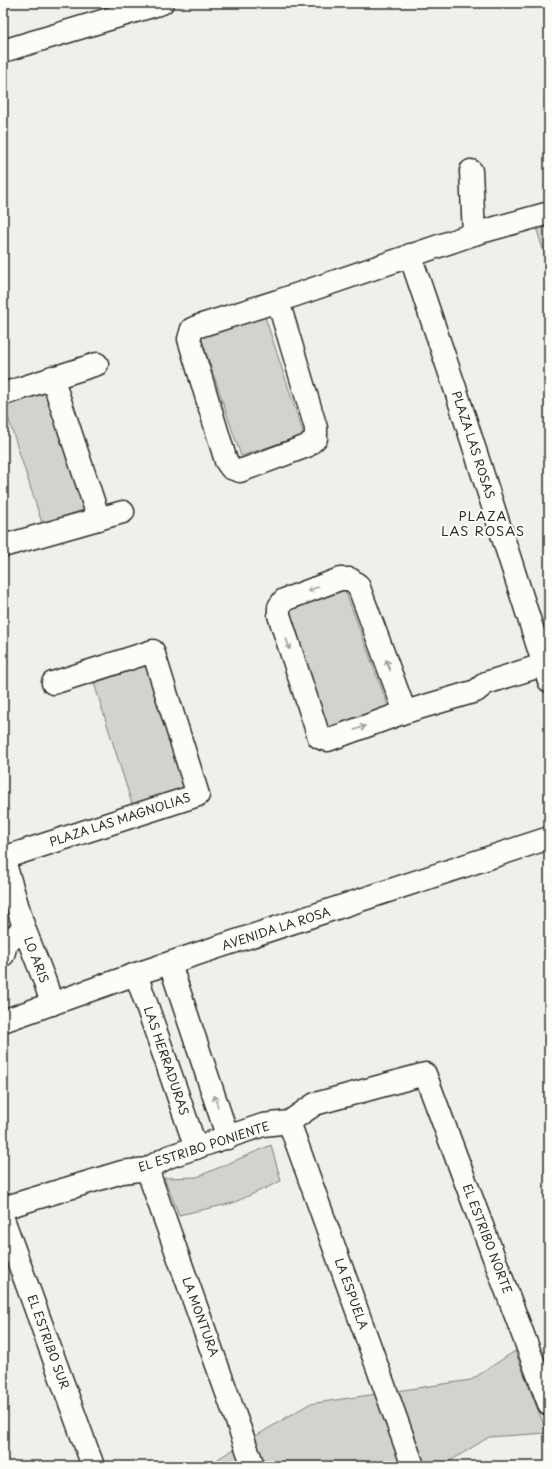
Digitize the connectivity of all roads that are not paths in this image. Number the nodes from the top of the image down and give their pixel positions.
1 (162, 3) edge
2 (114, 10) edge
3 (3, 51) edge
4 (471, 171) dead end
5 (549, 213) edge
6 (474, 234) junction
7 (410, 255) junction
8 (278, 301) junction
9 (97, 364) dead end
10 (52, 377) junction
11 (3, 394) edge
12 (123, 512) dead end
13 (99, 518) junction
14 (3, 546) edge
15 (547, 670) edge
16 (53, 683) dead end
17 (403, 707) junction
18 (549, 838) edge
19 (3, 858) edge
20 (24, 928) junction
21 (3, 955) edge
22 (170, 964) junction
23 (136, 974) junction
24 (52, 1004) junction
25 (4, 1017) edge
26 (425, 1074) joint
27 (289, 1122) junction
28 (228, 1138) junction
29 (196, 1148) junction
30 (147, 1169) junction
31 (3, 1208) edge
32 (3, 1219) edge
33 (549, 1404) edge
34 (93, 1466) edge
35 (253, 1466) edge
36 (413, 1466) edge

1 - 2 street
2 - 3 street
4 - 6 street
5 - 6 street
6 - 7 street
7 - 8 street
7 - 15 street, PLAZA LAS ROSAS
8 - 8 street
9 - 10 street
10 - 11 street
10 - 13 street
12 - 13 street
13 - 14 street
15 - 17 street
16 - 19 street, PLAZA LAS MAGNOLIAS
17 -> 17 street
18 - 22 street, AVENIDA LA ROSA
19 - 20 street
20 - 21 street, LO ARIS
20 - 24 street, LO ARIS
22 - 23 street, AVENIDA LA ROSA
28 -> 22 street
23 - 24 street, AVENIDA LA ROSA
23 - 29 street, LAS HERRADURAS
24 - 25 street, AVENIDA LA ROSA
26 - 27 street, EL ESTRIBO PONIENTE
26 - 33 street, EL ESTRIBO NORTE
27 - 28 street, EL ESTRIBO PONIENTE
27 - 36 street, LA ESPUELA
28 - 29 street, EL ESTRIBO PONIENTE
29 - 30 street, EL ESTRIBO PONIENTE
30 - 31 street, EL ESTRIBO PONIENTE
30 - 35 street, LA MONTURA
32 - 34 street, EL ESTRIBO SUR

